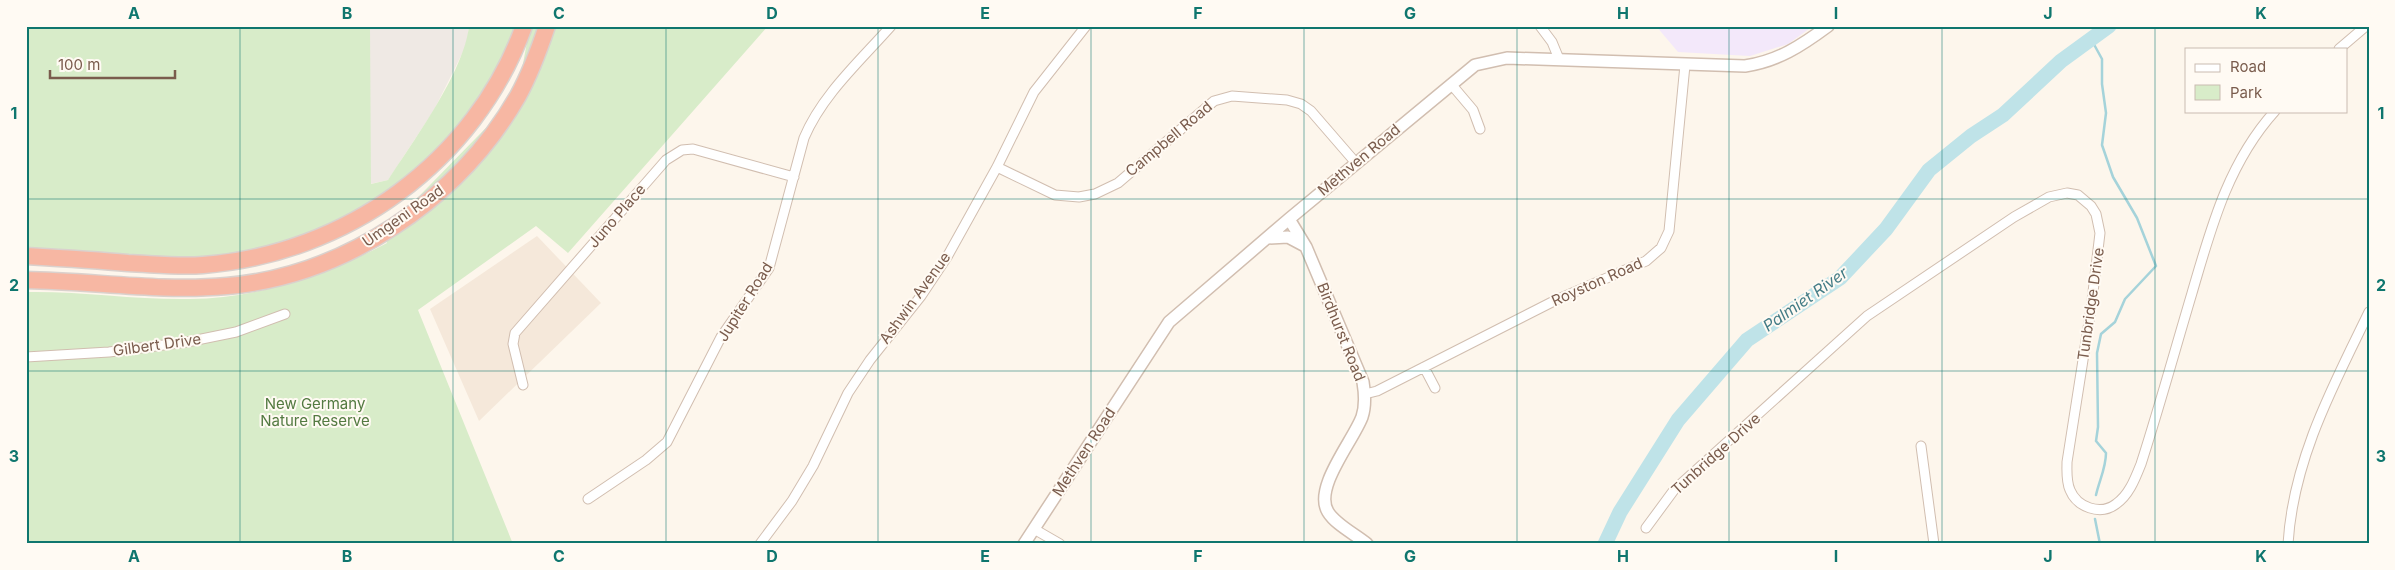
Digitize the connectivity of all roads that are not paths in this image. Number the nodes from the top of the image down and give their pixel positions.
1 (524, 26) edge
2 (547, 26) edge
3 (555, 26) edge
4 (891, 26) edge
5 (1086, 26) edge
6 (1540, 26) edge
7 (1828, 26) edge
8 (2366, 26) edge
9 (2340, 48) edge
10 (1559, 60) junction
11 (1685, 65) junction
12 (1451, 84) junction
13 (518, 96) junction
14 (2273, 112) edge
15 (1480, 129) dead end
16 (1356, 163) junction
17 (997, 166) junction
18 (794, 177) junction
19 (1289, 219) junction
20 (1266, 238) junction
21 (1306, 246) junction
22 (26, 256) edge
23 (26, 280) edge
24 (2369, 312) edge
25 (285, 314) dead end
26 (26, 357) edge
27 (1424, 367) junction
28 (523, 385) dead end
29 (1435, 388) dead end
30 (1365, 394) junction
31 (1921, 446) dead end
32 (588, 499) dead end
33 (1646, 528) dead end
34 (1034, 529) junction
35 (760, 544) edge
36 (1024, 544) edge
37 (1060, 544) edge
38 (1367, 544) edge
39 (1934, 544) edge
40 (2288, 544) edge

1 - 22 highway, Umgeni Road
2 - 13 highway, Umgeni Road
3 - 13 highway
4 - 18 street, Jupiter Road
5 - 17 street, Ashwin Avenue
6 - 10 street
7 - 11 street, Methven Road
8 - 9 street
10 - 11 street, Methven Road
10 - 12 street, Methven Road
11 - 27 street, Royston Road
12 - 15 street
12 - 16 street, Methven Road
13 - 23 highway, Umgeni Road
14 - 33 street, Tunbridge Drive
16 - 17 street, Campbell Road
16 - 19 street, Methven Road
17 - 35 street, Ashwin Avenue
18 - 28 street, Juno Place
18 - 32 street, Jupiter Road
19 - 20 street, Methven Road
19 - 21 street, Birdhurst Road
20 - 21 street
20 - 34 street, Methven Road
21 - 30 street, Birdhurst Road
24 - 40 street
25 - 26 street, Gilbert Drive
27 - 29 street
27 - 30 street, Royston Road
30 - 38 street, Birdhurst Road
31 - 39 street
34 - 36 street, Methven Road
34 - 37 street

